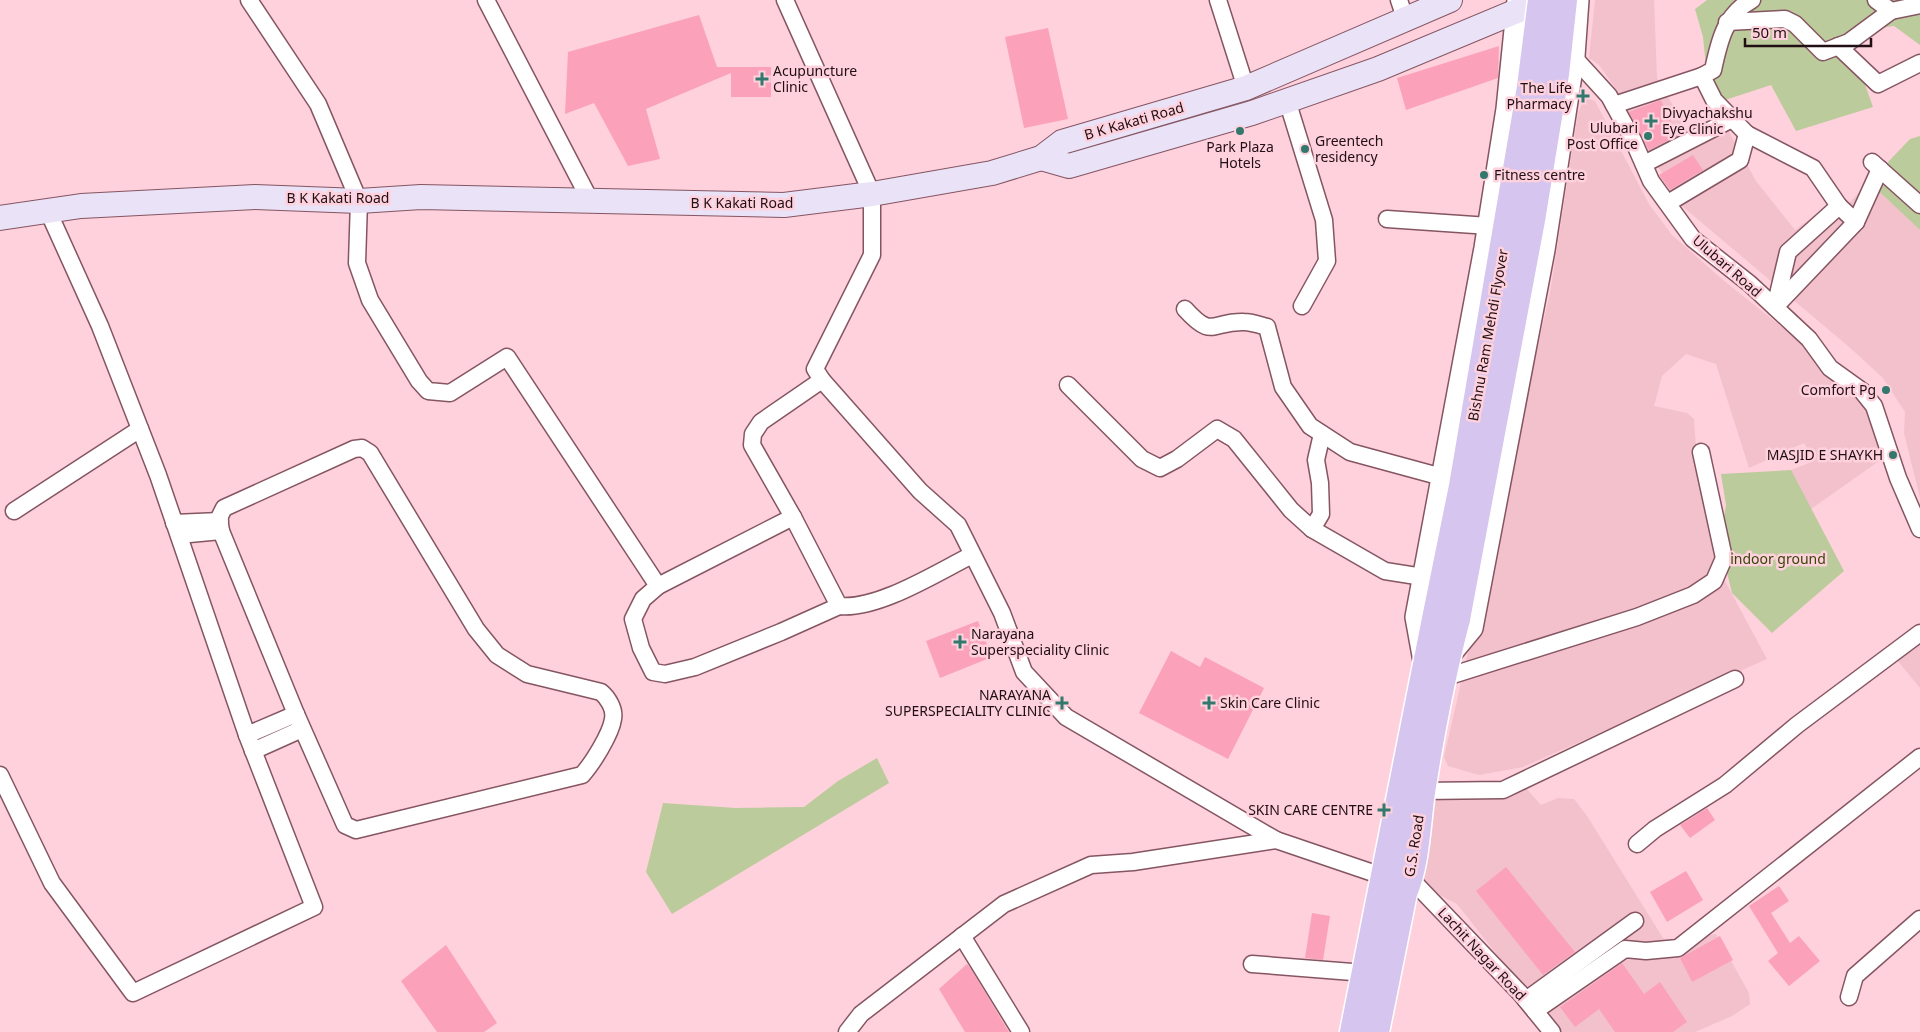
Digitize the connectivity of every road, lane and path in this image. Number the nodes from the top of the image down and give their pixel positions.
1 (250, 0) edge
2 (486, 0) edge
3 (785, 0) edge
4 (1218, 0) edge
5 (1450, 0) edge
6 (1540, 0) edge
7 (1564, 0) edge
8 (1578, 0) edge
9 (1752, 0) edge
10 (1876, 0) edge
11 (1920, 5) edge
12 (1518, 6) edge
13 (1403, 10) edge
14 (1891, 11) junction
15 (1727, 22) junction
16 (1838, 46) junction
17 (1574, 56) junction
18 (1920, 63) edge
19 (1702, 76) junction
20 (1246, 88) junction
21 (1287, 100) junction
22 (1614, 105) junction
23 (1732, 119) junction
24 (1747, 134) junction
25 (1041, 158) junction
26 (1644, 164) junction
27 (872, 194) junction
28 (590, 200) junction
29 (358, 201) junction
30 (1668, 204) junction
31 (1920, 205) edge
32 (1839, 206) junction
33 (48, 211) junction
34 (1550, 215) junction
35 (1491, 216) junction
36 (0, 218) edge
37 (1387, 219) dead end
38 (1856, 222) junction
39 (1486, 248) junction
40 (1543, 256) junction
41 (1302, 306) dead end
42 (1775, 307) junction
43 (1185, 309) dead end
44 (822, 380) junction
45 (1068, 385) dead end
46 (140, 429) junction
47 (1322, 434) junction
48 (1700, 452) dead end
49 (1442, 477) junction
50 (14, 511) dead end
51 (793, 517) junction
52 (220, 526) junction
53 (177, 529) junction
54 (1312, 529) junction
55 (1920, 529) edge
56 (972, 555) junction
57 (1423, 578) junction
58 (658, 586) junction
59 (839, 606) junction
60 (1446, 617) junction
61 (1920, 634) edge
62 (1438, 668) junction
63 (1735, 679) dead end
64 (299, 721) junction
65 (247, 735) junction
66 (253, 751) junction
67 (1920, 757) edge
68 (0, 775) edge
69 (1422, 791) junction
70 (1276, 840) junction
71 (1637, 844) dead end
72 (1385, 877) junction
73 (1410, 878) junction
74 (1920, 920) edge
75 (1635, 921) dead end
76 (962, 936) junction
77 (1252, 964) dead end
78 (1365, 973) junction
79 (1849, 997) dead end
80 (1531, 1006) junction
81 (847, 1032) edge
82 (1021, 1032) edge
83 (1353, 1032) edge
84 (1376, 1032) edge
85 (1552, 1032) edge

1 - 29 street
2 - 28 street
3 - 27 street
4 - 20 street
5 - 13 main road, B K Kakati Road
6 - 12 main road
6 - 60 main road, Bishnu Ram Mehdi Flyover, bridge
7 - 60 main road, Bishnu Ram Mehdi Flyover, bridge
8 - 17 street
9 - 15 street
10 - 14 street
11 - 14 street
12 - 17 street, Ulubari Road
12 - 21 main road
12 - 35 street
13 - 20 main road, B K Kakati Road
14 - 16 street
15 - 16 street
15 - 19 street
16 - 18 street
17 - 22 street, Ulubari Road
17 - 34 street
19 - 22 street
19 - 23 street
20 - 25 main road, B K Kakati Road
21 - 25 main road
21 - 41 street
22 - 26 street, Ulubari Road
23 - 24 street
23 - 26 street
24 - 30 street
24 - 32 street
25 - 27 main road, B K Kakati Road
26 - 30 street, Ulubari Road
27 - 28 main road, B K Kakati Road
27 - 44 street
28 - 29 main road, B K Kakati Road
29 - 33 main road, B K Kakati Road
29 - 58 street
30 - 42 street, Ulubari Road
31 - 38 street
32 - 38 street
32 - 42 street
33 - 36 main road, B K Kakati Road
33 - 46 street
34 - 35 street
34 - 40 street
35 - 37 street
35 - 39 street
38 - 42 street
39 - 40 street
39 - 49 street
40 - 62 street
42 - 55 street, Ulubari Road
43 - 47 street
44 - 51 street
44 - 56 street
45 - 54 street
46 - 50 street
46 - 53 street
47 - 49 street
47 - 54 street
48 - 62 street
49 - 57 street
51 - 58 street
51 - 59 street
52 - 53 street
52 - 64 street
52 - 64 street
53 - 65 street
54 - 57 street
56 - 59 street
56 - 70 street
57 - 62 street
58 - 59 street
60 - 62 main road, Bishnu Ram Mehdi Flyover
61 - 71 street
62 - 69 main road, G.S. Road
62 - 72 main road, G.S. Road
63 - 69 street
64 - 65 street
64 - 66 street
65 - 66 street
66 - 68 street
67 - 80 street
69 - 73 main road, G.S. Road
70 - 72 street
70 - 76 street
72 - 78 main road, G.S. Road
73 - 80 street, Lachit Nagar Road
73 - 84 main road, G.S. Road
74 - 79 street
75 - 80 street
76 - 81 street
76 - 82 street
77 - 78 street
78 - 83 main road, G.S. Road
80 - 85 street, Lachit Nagar Road

